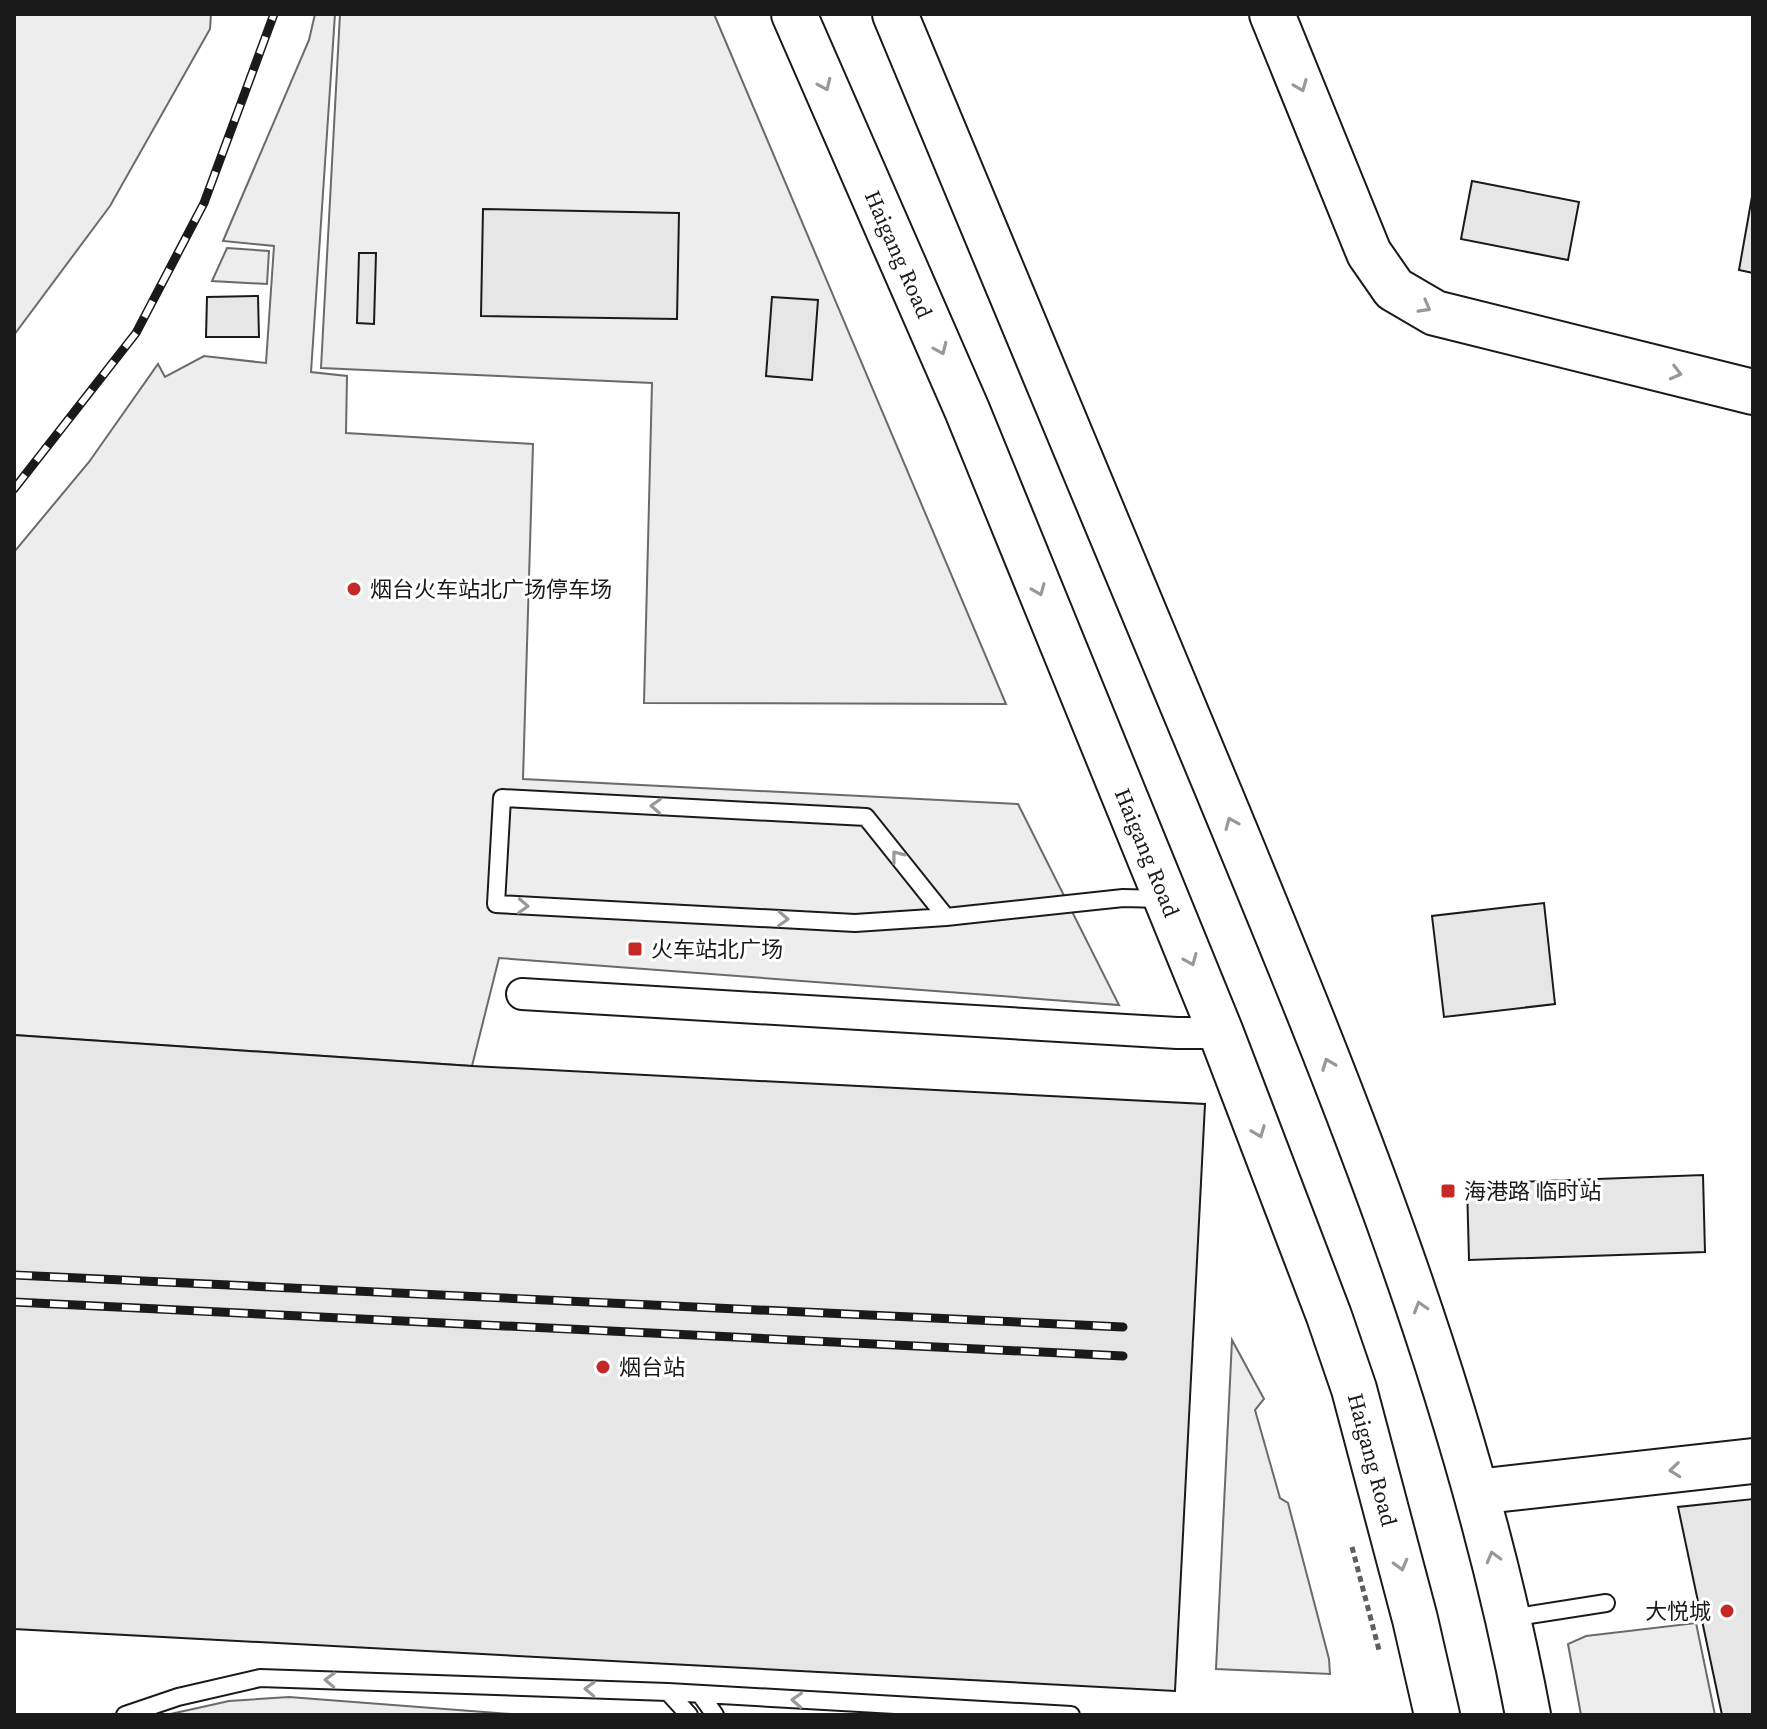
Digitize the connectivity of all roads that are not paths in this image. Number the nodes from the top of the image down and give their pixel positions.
1 (794, 14) edge
2 (895, 14) edge
3 (1272, 14) edge
4 (1753, 392) edge
5 (1165, 899) junction
6 (946, 917) junction
7 (522, 994) dead end
8 (1221, 1033) junction
9 (1753, 1461) edge
10 (1476, 1492) junction
11 (1606, 1603) dead end
12 (1509, 1618) junction
13 (668, 1692) junction
14 (700, 1694) junction
15 (125, 1715) edge
16 (689, 1715) edge
17 (715, 1715) edge
18 (1071, 1715) edge
19 (1437, 1715) edge
20 (1528, 1715) edge

1 -> 5 main road, Haigang Road
10 -> 2 main road
3 -> 4 main road
5 - 6 lane
5 -> 8 main road, Haigang Road
6 -> 6 lane
7 - 8 street
8 -> 19 main road, Haigang Road
9 -> 10 main road
12 -> 10 main road
11 - 12 lane
12 - 20 main road
13 - 14 lane
13 -> 15 lane
13 - 16 lane
14 - 17 lane
18 -> 14 lane

